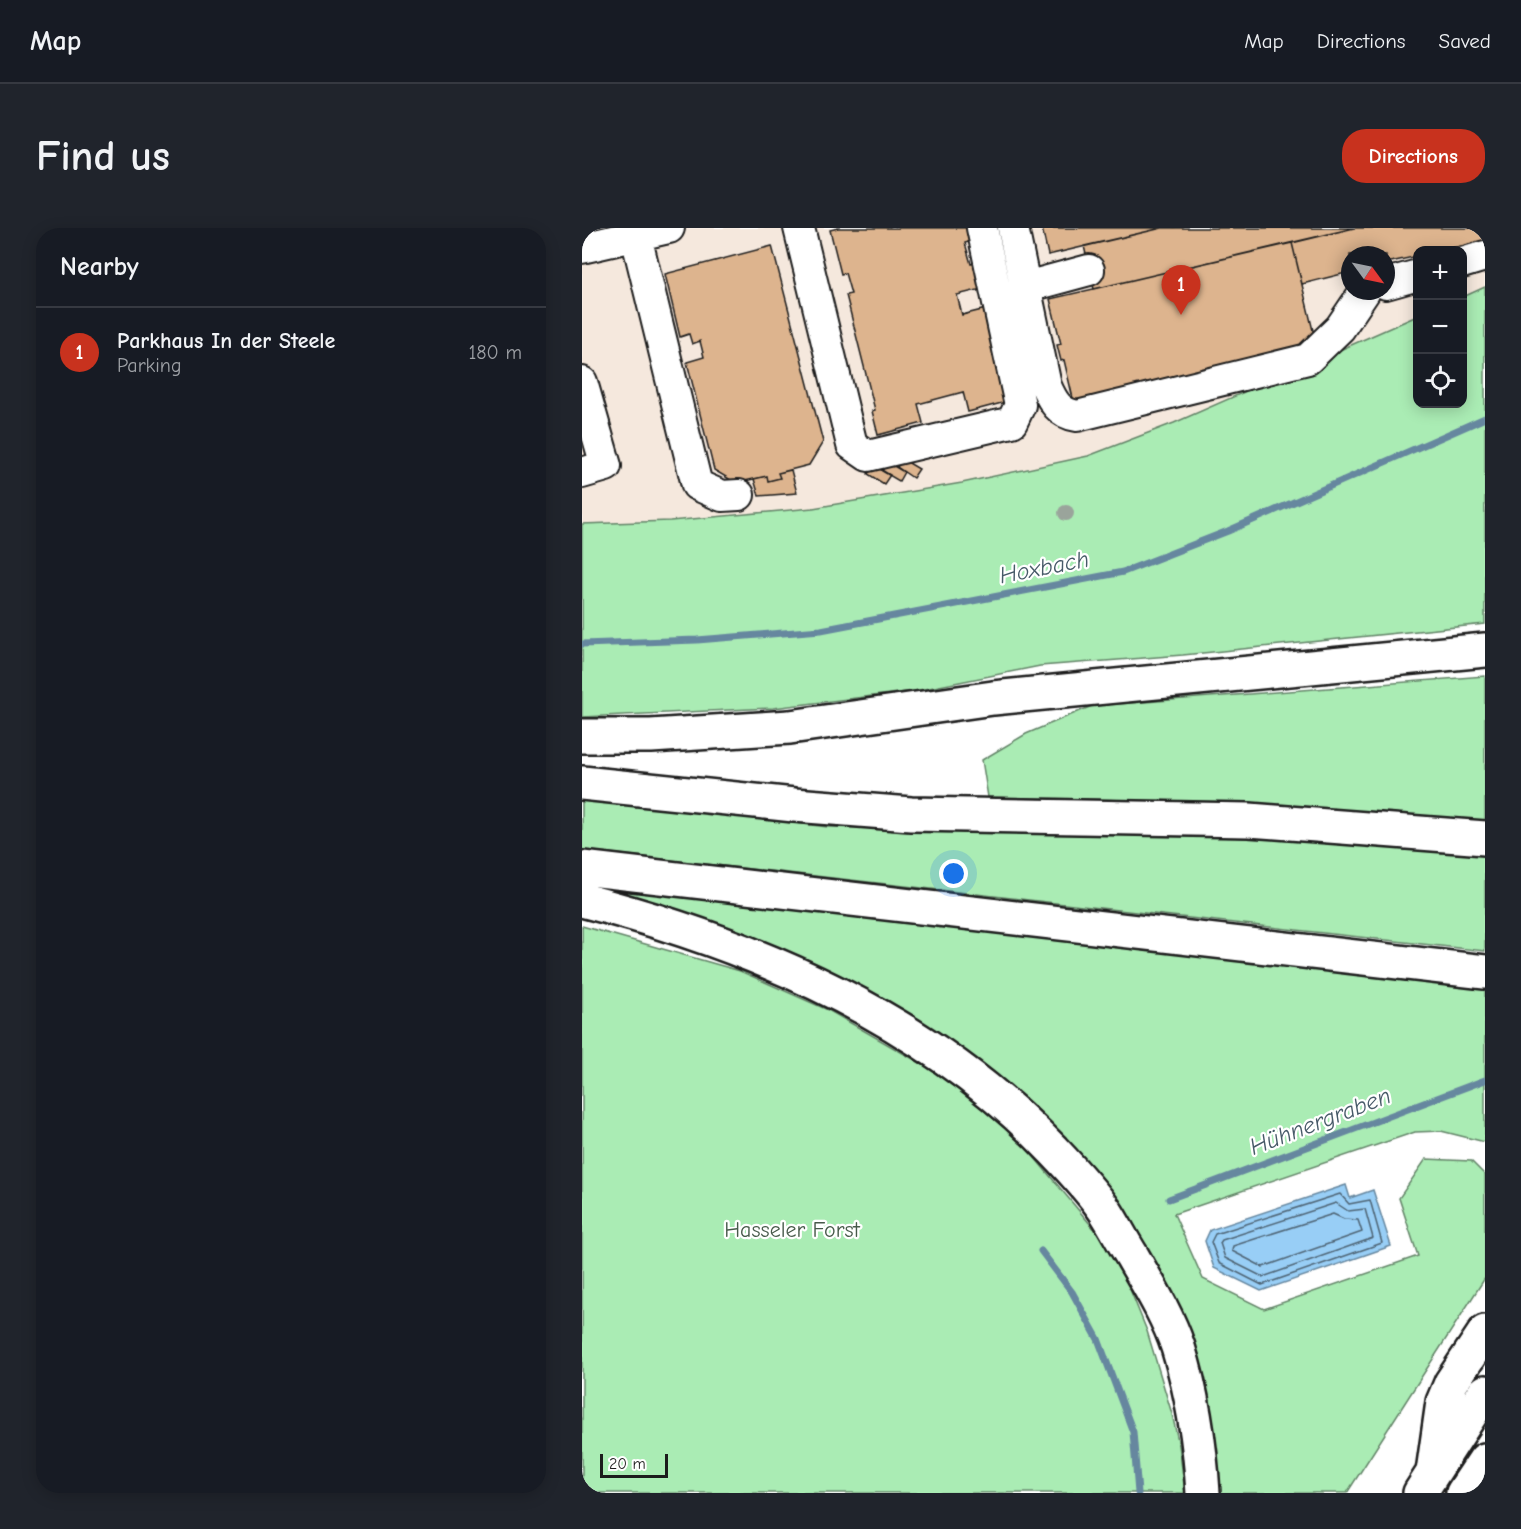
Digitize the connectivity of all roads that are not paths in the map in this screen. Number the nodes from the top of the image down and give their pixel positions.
1 (669, 228) edge
2 (799, 228) edge
3 (982, 228) edge
4 (1013, 228) edge
5 (635, 232) edge
6 (582, 248) edge
7 (1485, 256) edge
8 (1467, 261) edge
9 (1089, 270) dead end
10 (1413, 276) edge
11 (1395, 281) edge
12 (1026, 287) junction
13 (1359, 300) edge
14 (582, 382) edge
15 (582, 473) edge
16 (739, 495) dead end
17 (1485, 650) edge
18 (582, 736) edge
19 (582, 783) edge
20 (1485, 838) edge
21 (582, 868) edge
22 (582, 900) edge
23 (1485, 972) edge
24 (1485, 1332) edge
25 (1485, 1392) edge
26 (1485, 1460) edge
27 (1426, 1483) edge
28 (1203, 1493) edge
29 (1463, 1493) edge

1 - 5 street
2 - 3 street
4 - 12 street
5 - 6 street
5 - 16 street
7 - 8 street
9 - 12 street
10 - 11 street
12 - 13 street
14 - 15 street
17 - 18 highway
19 - 20 highway
21 - 23 highway
22 - 28 highway
24 - 27 highway
25 - 27 highway
26 - 29 highway

